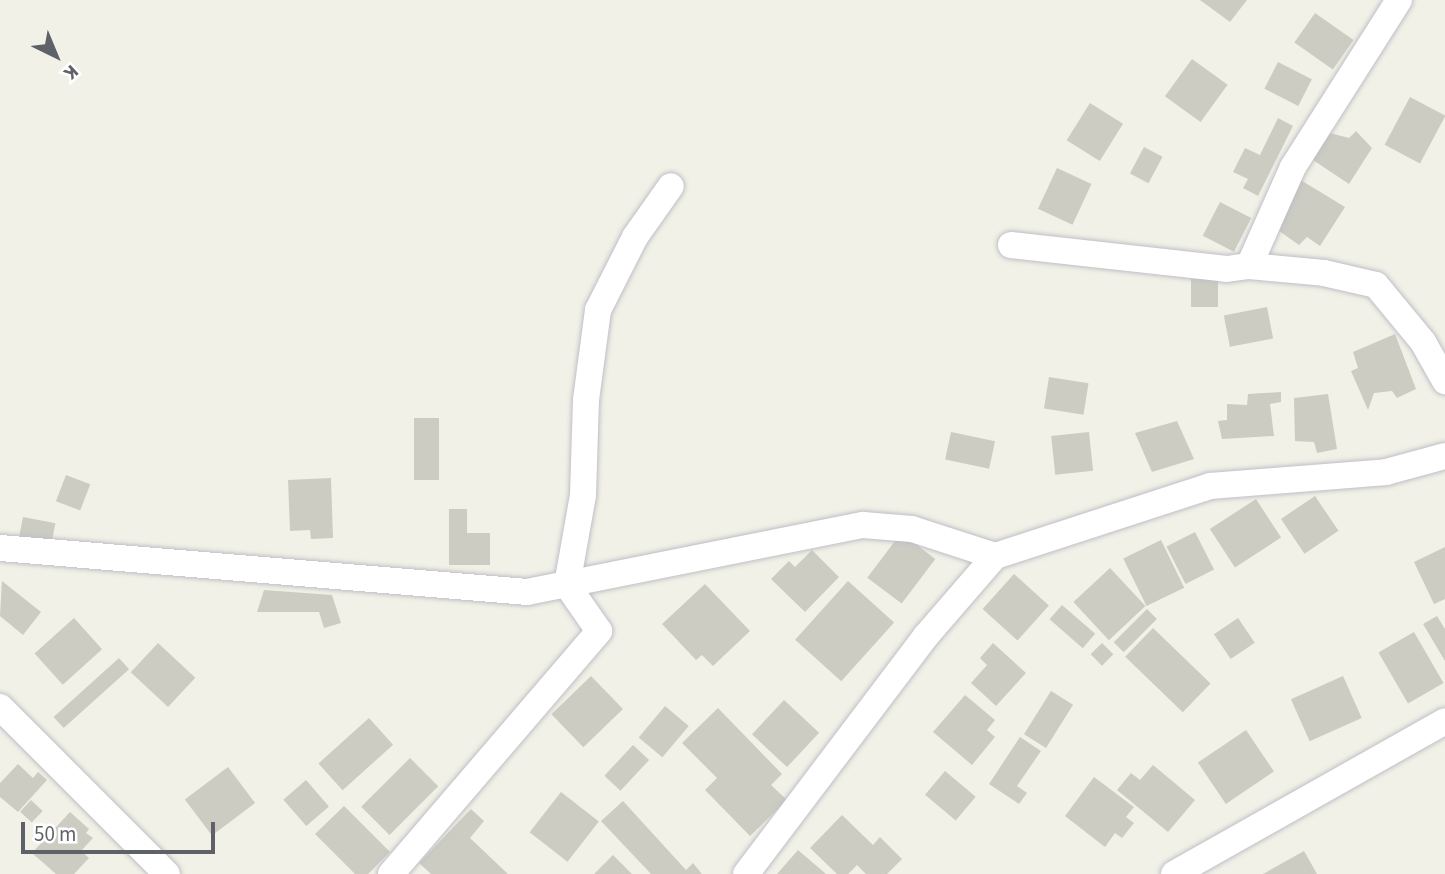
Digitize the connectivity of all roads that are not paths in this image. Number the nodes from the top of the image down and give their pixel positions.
1 (1399, 0) edge
2 (671, 186) dead end
3 (1011, 246) dead end
4 (1248, 266) junction
5 (1445, 381) edge
6 (1445, 456) edge
7 (0, 548) edge
8 (995, 556) junction
9 (567, 585) junction
10 (0, 706) edge
11 (1445, 721) edge
12 (167, 874) edge
13 (391, 874) edge
14 (746, 874) edge
15 (1174, 874) edge

1 - 4 street
2 - 9 street
3 - 4 street
4 - 5 street
6 - 8 street
7 - 9 street
8 - 9 street
8 - 14 street
9 - 13 street
10 - 12 street
11 - 15 street

